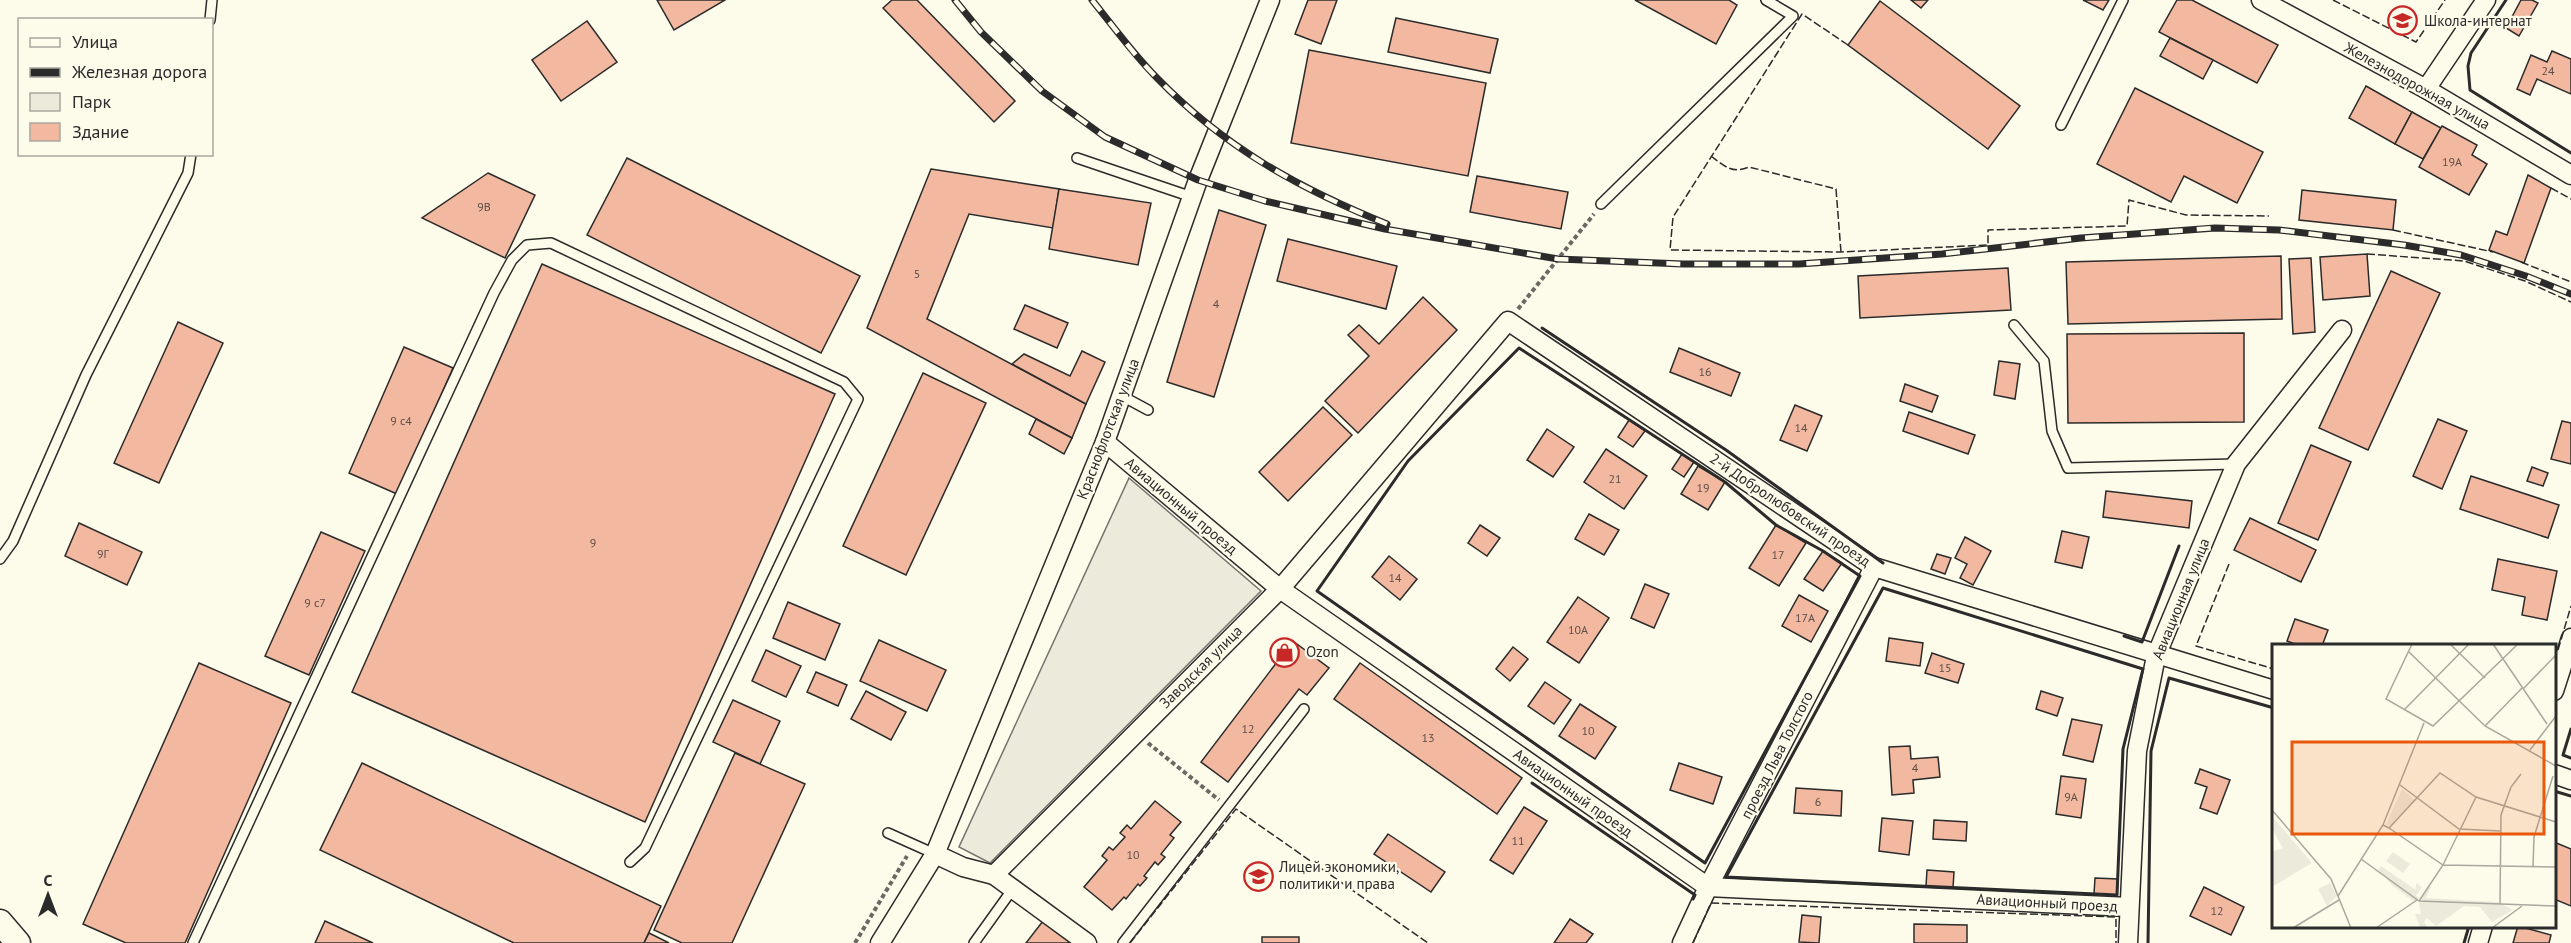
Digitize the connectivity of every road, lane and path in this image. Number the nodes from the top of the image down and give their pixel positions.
1 (212, 0) edge
2 (1270, 0) edge
3 (1766, 0) edge
4 (2123, 0) edge
5 (2486, 0) edge
6 (2271, 2) edge
7 (210, 18) edge
8 (2426, 89) junction
9 (2061, 125) dead end
10 (191, 156) edge
11 (1077, 158) dead end
12 (2571, 175) edge
13 (1192, 197) junction
14 (1601, 204) joint
15 (1508, 321) junction
16 (2014, 325) dead end
17 (2342, 330) dead end
18 (1122, 396) junction
19 (1148, 410) dead end
20 (1105, 442) junction
21 (2236, 464) junction
22 (0, 559) edge
23 (1874, 567) junction
24 (1280, 589) junction
25 (2571, 638) edge
26 (2156, 656) junction
27 (2556, 685) edge
28 (2272, 689) edge
29 (1304, 709) dead end
30 (1136, 733) junction
31 (2556, 775) edge
32 (2571, 780) edge
33 (1229, 808) junction
34 (888, 833) dead end
35 (914, 845) junction
36 (934, 854) junction
37 (630, 862) dead end
38 (994, 875) junction
39 (1708, 887) junction
40 (1012, 890) junction
41 (2129, 907) junction
42 (0, 922) edge
43 (2483, 928) edge
44 (1078, 940) edge
45 (18, 943) edge
46 (193, 943) edge
47 (855, 943) edge
48 (880, 943) edge
49 (974, 943) edge
50 (1123, 943) edge
51 (1682, 943) edge
52 (2128, 943) edge
53 (2478, 943) edge

1 - 7 lane
2 - 13 street, Краснофлотская улица
3 - 14 lane
4 - 9 lane
5 - 8 street
6 - 8 street, Железнодорожная улица
8 - 12 street, Железнодорожная улица
10 - 22 lane
11 - 13 lane
13 - 18 street, Краснофлотская улица
14 - 15 path
15 - 23 street, 2-й Добролюбовский проезд
15 - 24 street, Заводская улица
16 - 21 lane
17 - 21 street, Авиационная улица
18 - 19 lane
18 - 20 street, Краснофлотская улица
20 - 24 street, Авиационный проезд
20 - 36 street, Краснофлотская улица
21 - 26 street, Авиационная улица
23 - 26 street, 2-й Добролюбовский проезд
23 - 39 street, проезд Льва Толстого
24 - 30 street, Заводская улица
24 - 39 street, Авиационный проезд
25 - 27 street
26 - 28 street, 2-й Добролюбовский проезд
26 - 41 street, Авиационная улица
29 - 33 lane
30 - 33 path
30 - 38 street, Заводская улица
31 - 32 street
33 - 50 lane
34 - 35 lane
35 - 36 lane
35 - 47 path
36 - 38 street
36 - 48 street
37 - 46 lane
38 - 40 street
39 - 41 street, Авиационный проезд
39 - 51 street, проезд Льва Толстого
40 - 44 street
40 - 49 lane
41 - 52 street, Авиационная улица
42 - 45 street
43 - 53 street

